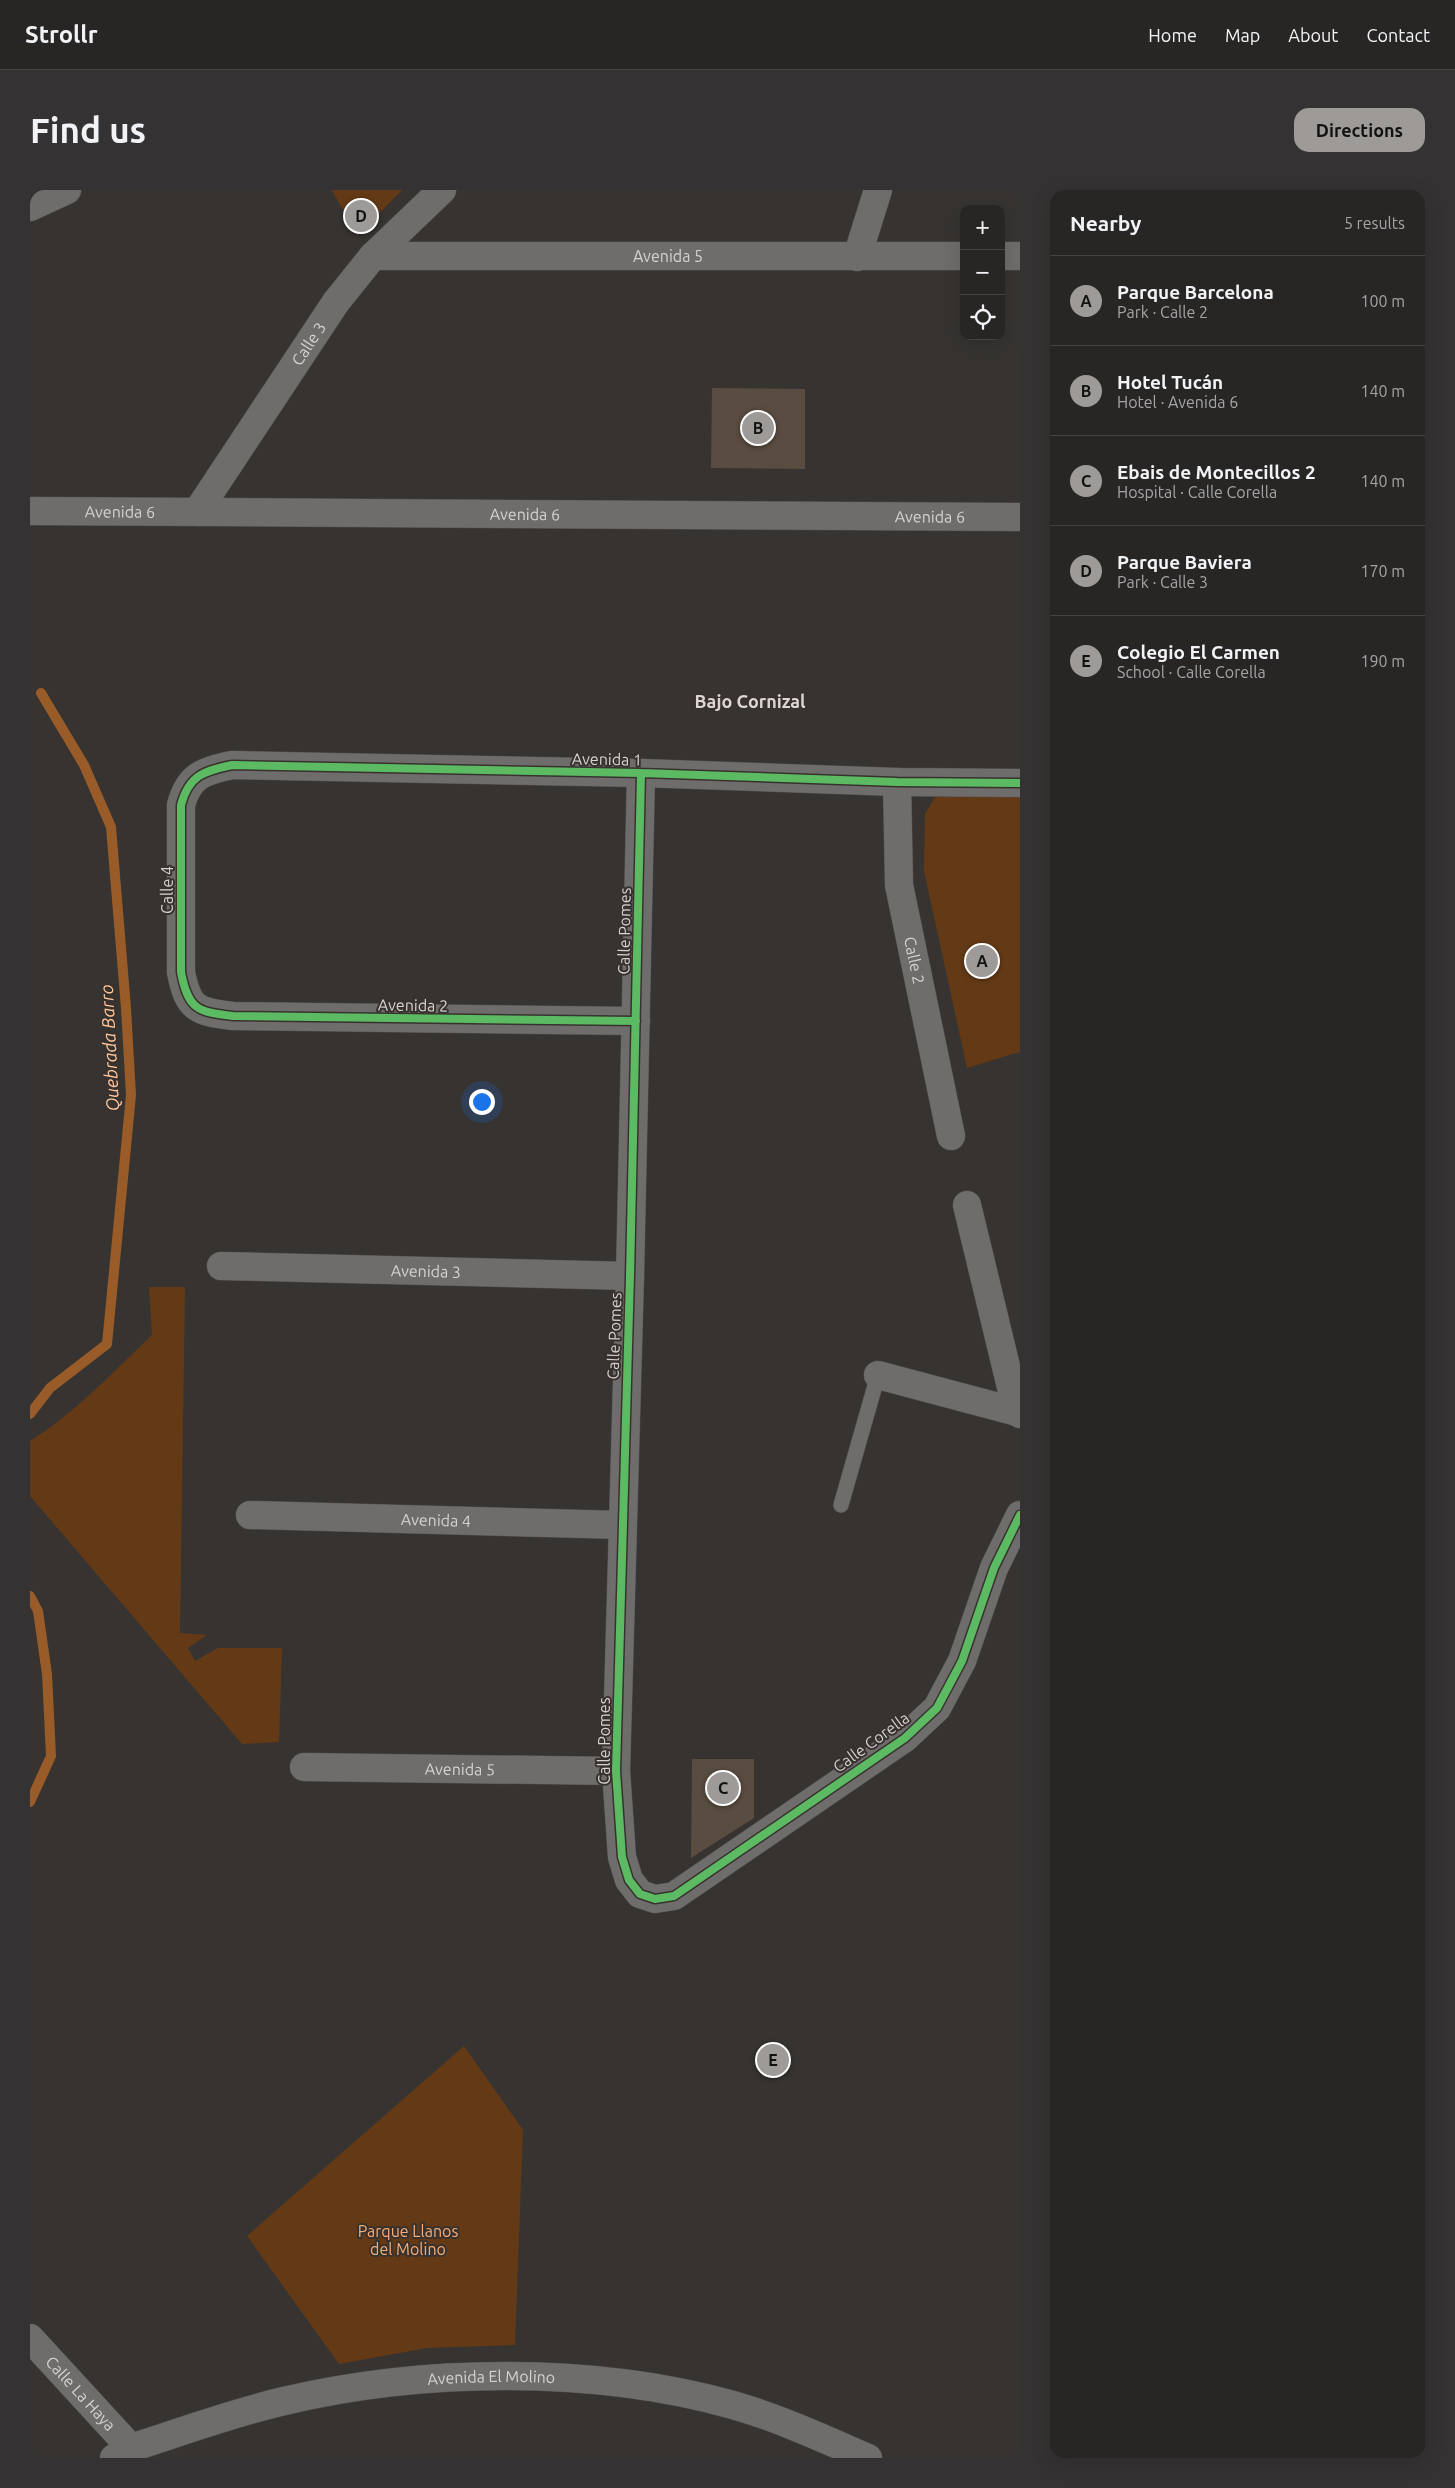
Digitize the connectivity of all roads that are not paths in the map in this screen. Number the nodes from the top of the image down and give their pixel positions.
1 (67, 190) edge
2 (442, 190) edge
3 (878, 190) edge
4 (30, 207) edge
5 (373, 256) junction
6 (960, 256) edge
7 (1005, 256) edge
8 (1020, 256) edge
9 (858, 257) junction
10 (30, 511) edge
11 (197, 512) junction
12 (1020, 517) edge
13 (641, 774) junction
14 (196, 778) joint
15 (897, 782) junction
16 (1020, 783) edge
17 (192, 1006) joint
18 (636, 1021) junction
19 (952, 1136) dead end
20 (967, 1205) dead end
21 (222, 1266) dead end
22 (630, 1276) junction
23 (878, 1375) joint
24 (1018, 1413) edge
25 (841, 1505) dead end
26 (250, 1515) dead end
27 (1017, 1524) edge
28 (622, 1525) junction
29 (304, 1767) dead end
30 (616, 1771) junction
31 (640, 1894) joint
32 (30, 2338) edge
33 (122, 2453) edge
34 (868, 2458) edge

1 - 4 street
2 - 5 street, Calle 3
3 - 9 street
5 - 9 street, Avenida 5
5 - 11 street, Calle 3
6 - 9 street, Avenida 5
7 - 8 street
10 - 11 street, Avenida 6
11 - 12 street, Avenida 6
13 - 14 street, Avenida 1
13 - 15 street, Avenida 1
13 - 18 street, Calle Pomes
14 - 17 street, Calle 4
15 - 16 street, Avenida 1
15 - 19 street, Calle 2
17 - 18 street, Avenida 2
18 - 22 street, Calle Pomes
20 - 24 street
21 - 22 street, Avenida 3
22 - 28 street, Calle Pomes
23 - 24 street
23 - 25 lane
26 - 28 street, Avenida 4
27 - 31 street, Calle Corella
28 - 30 street, Calle Pomes
29 - 30 street, Avenida 5
30 - 31 street, Calle Pomes
32 - 33 street, Calle La Haya
33 - 34 street, Avenida El Molino

